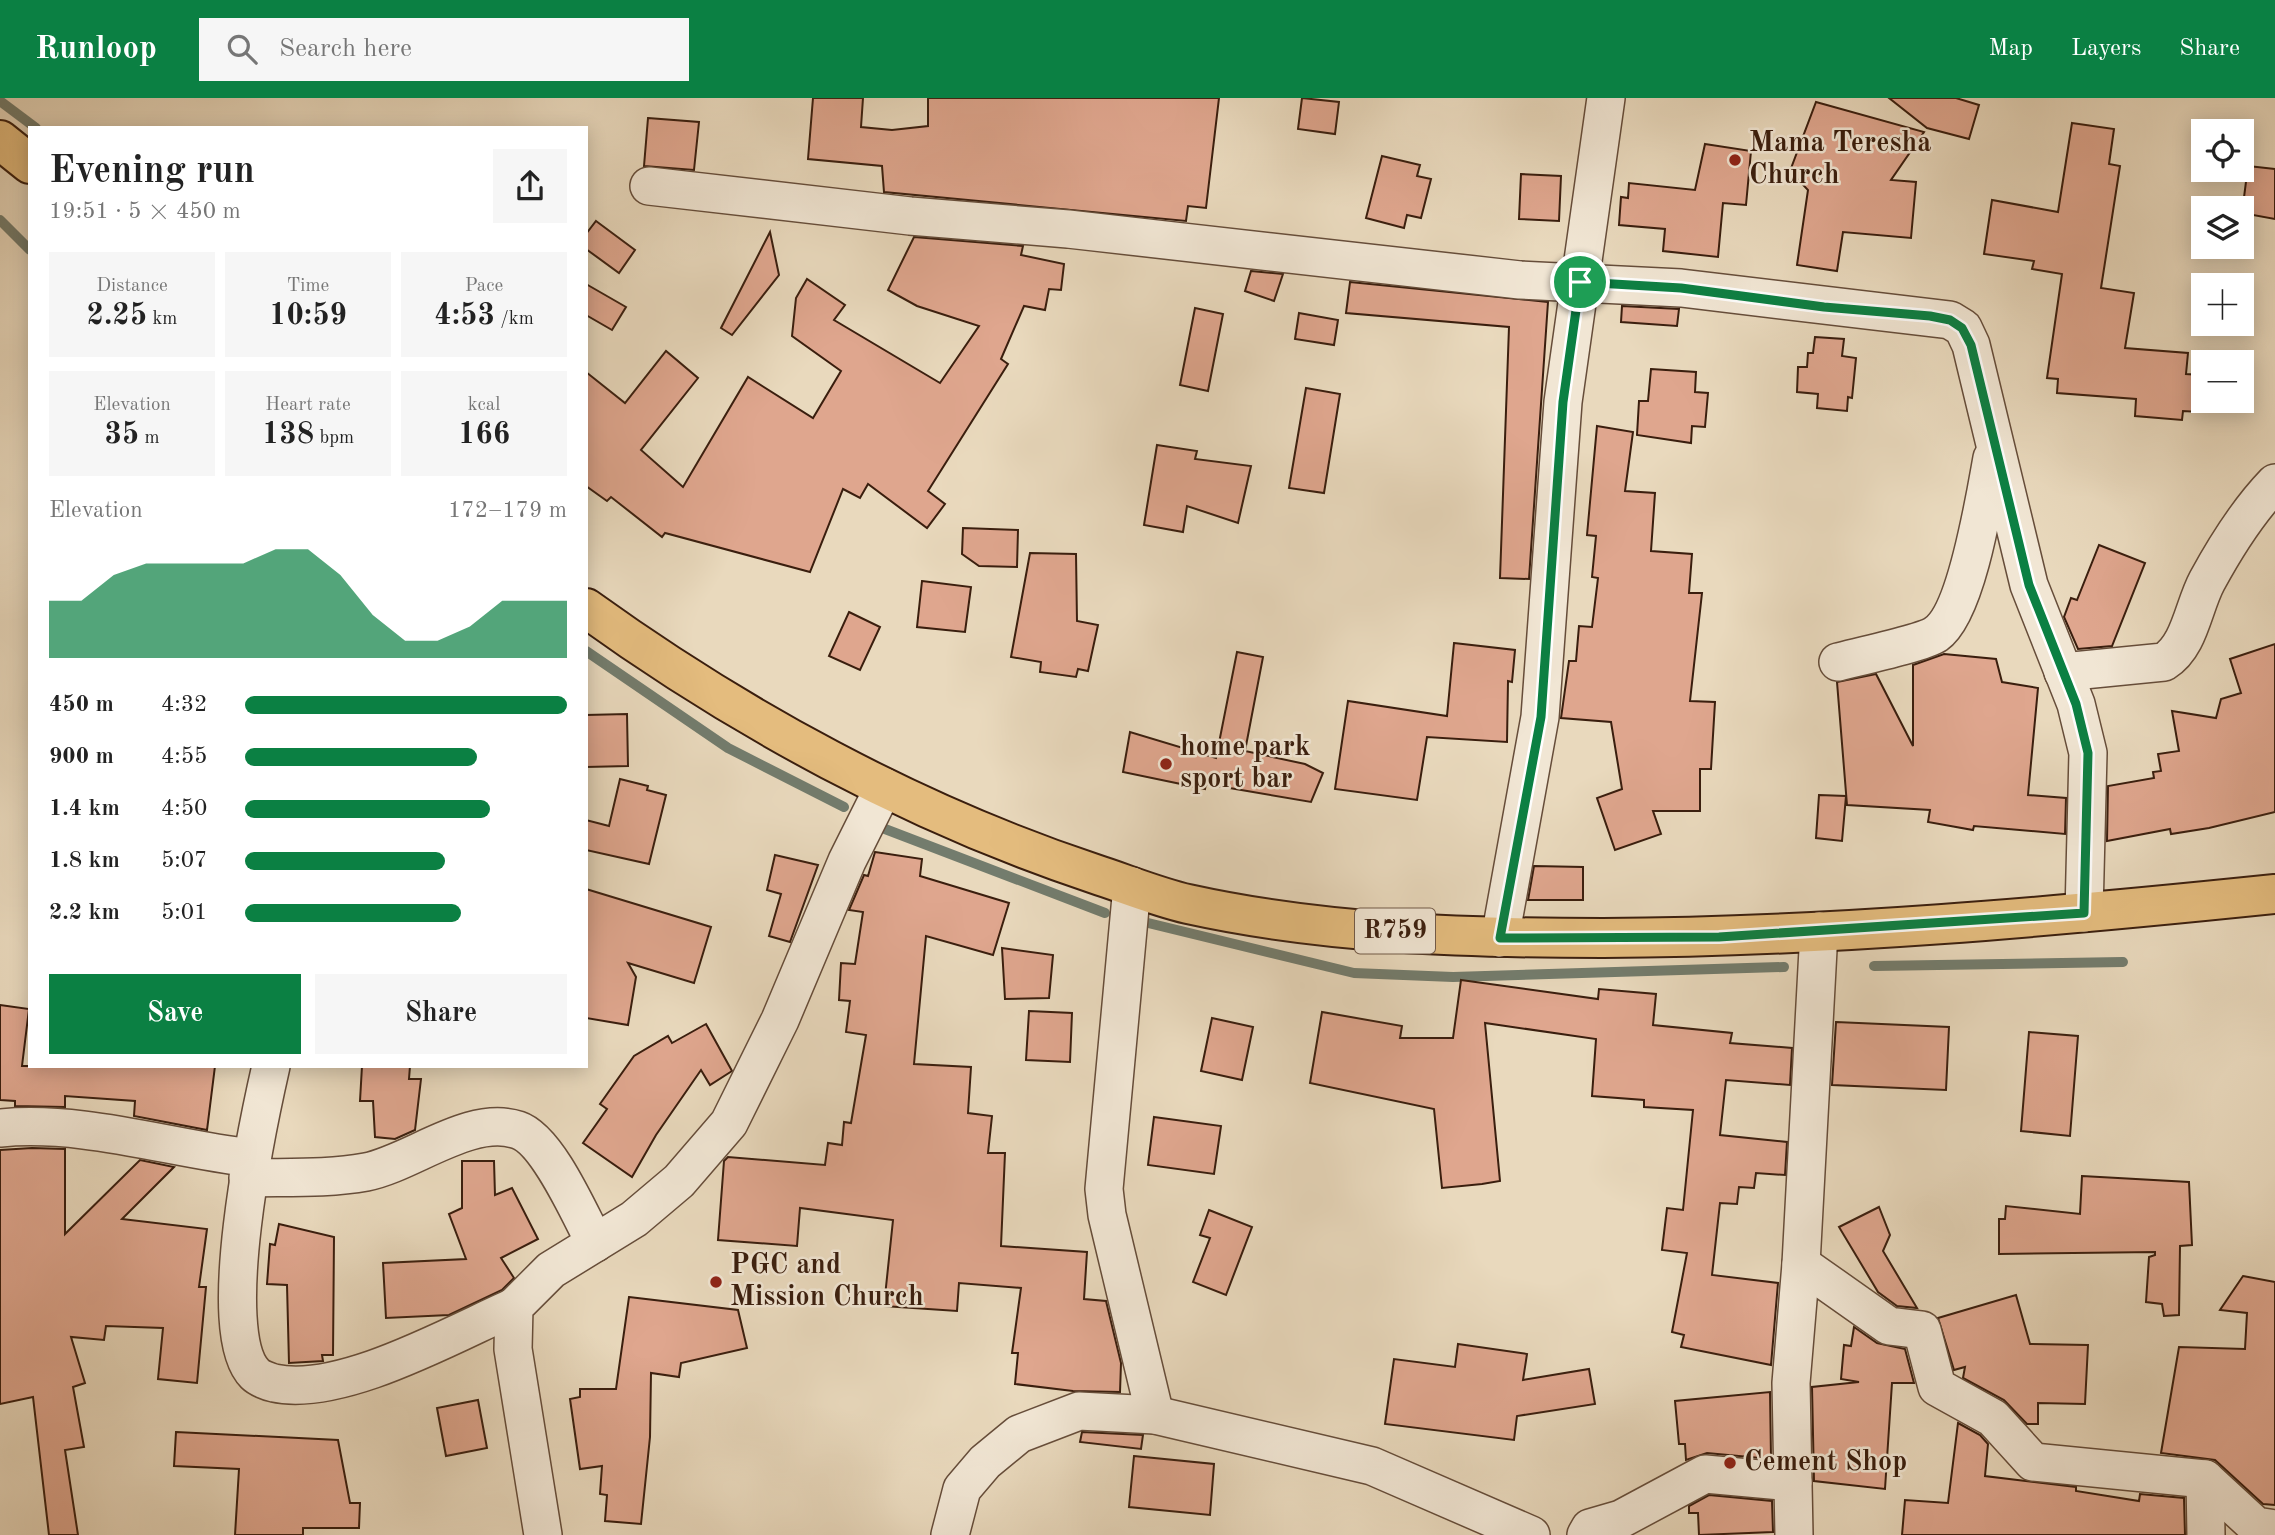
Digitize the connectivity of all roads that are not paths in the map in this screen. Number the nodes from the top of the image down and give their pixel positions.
1 (1606, 98) edge
2 (0, 140) edge
3 (28, 162) edge
4 (649, 186) dead end
5 (1580, 282) junction
6 (1994, 444) junction
7 (2275, 483) edge
8 (588, 609) edge
9 (1838, 662) dead end
10 (2063, 672) junction
11 (884, 787) junction
12 (1132, 886) junction
13 (2275, 894) edge
14 (2084, 913) junction
15 (1819, 931) junction
16 (1500, 938) junction
17 (271, 1068) edge
18 (0, 1128) edge
19 (250, 1168) junction
20 (595, 1243) junction
21 (1801, 1264) junction
22 (514, 1307) junction
23 (1156, 1415) junction
24 (2205, 1479) junction
25 (1793, 1482) junction
26 (2275, 1529) edge
27 (543, 1535) edge
28 (950, 1535) edge
29 (1531, 1535) edge
30 (1586, 1535) edge
31 (1794, 1535) edge
32 (2206, 1535) edge

1 - 5 street
2 - 3 main road
4 - 5 street
5 - 6 street
5 - 16 street
6 - 9 street
6 - 10 street
7 - 10 street
8 - 11 main road, R759
10 - 14 street
11 - 12 main road, R759
11 - 20 street
12 - 16 main road, R759
12 - 23 street
13 - 14 main road, R759
14 - 15 main road, R759
15 - 16 main road, R759
15 - 21 street
17 - 19 street
18 - 19 street
19 - 20 street
19 - 22 street
20 - 22 street
21 - 24 street
21 - 25 street
22 - 27 street
23 - 28 street
23 - 29 street
24 - 26 street
24 - 32 street
25 - 30 street
25 - 31 street

